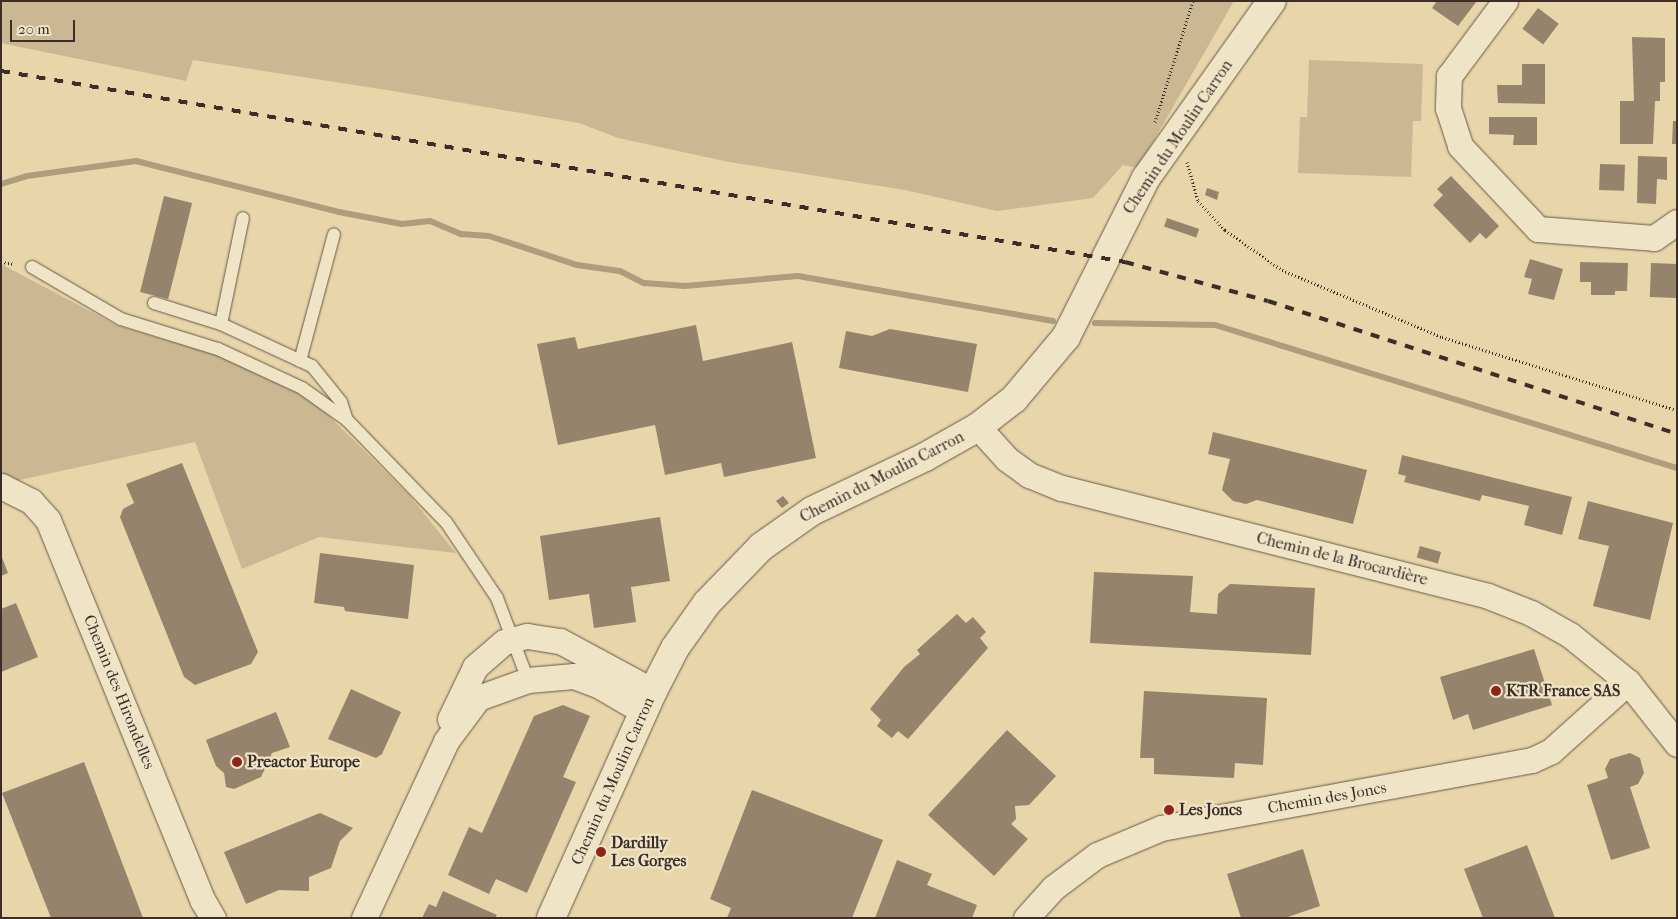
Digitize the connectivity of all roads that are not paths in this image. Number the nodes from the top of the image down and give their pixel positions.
1 (1272, 1) edge
2 (1505, 1) edge
3 (243, 218) dead end
4 (1677, 222) edge
5 (334, 234) dead end
6 (32, 266) dead end
7 (154, 303) dead end
8 (221, 324) junction
9 (300, 361) junction
10 (347, 420) junction
11 (978, 427) junction
12 (1, 486) edge
13 (515, 638) junction
14 (528, 680) junction
15 (1628, 682) junction
16 (648, 701) junction
17 (446, 741) junction
18 (1677, 744) edge
19 (213, 918) edge
20 (364, 918) edge
21 (551, 918) edge
22 (1026, 918) edge

1 - 11 street, Chemin du Moulin Carron
2 - 4 street
3 - 8 lane
5 - 9 lane
6 - 10 lane
7 - 8 lane
8 - 9 lane
9 - 10 lane
10 - 13 lane
11 - 15 street, Chemin de la Brocardière
11 - 16 street, Chemin du Moulin Carron
12 - 19 street, Chemin des Hirondelles
13 - 14 lane
13 - 16 street
13 - 17 street
14 - 16 street
14 - 17 street
15 - 18 street, Chemin de la Brocardière
15 - 22 street, Chemin des Joncs
16 - 21 street, Chemin du Moulin Carron
17 - 20 street

